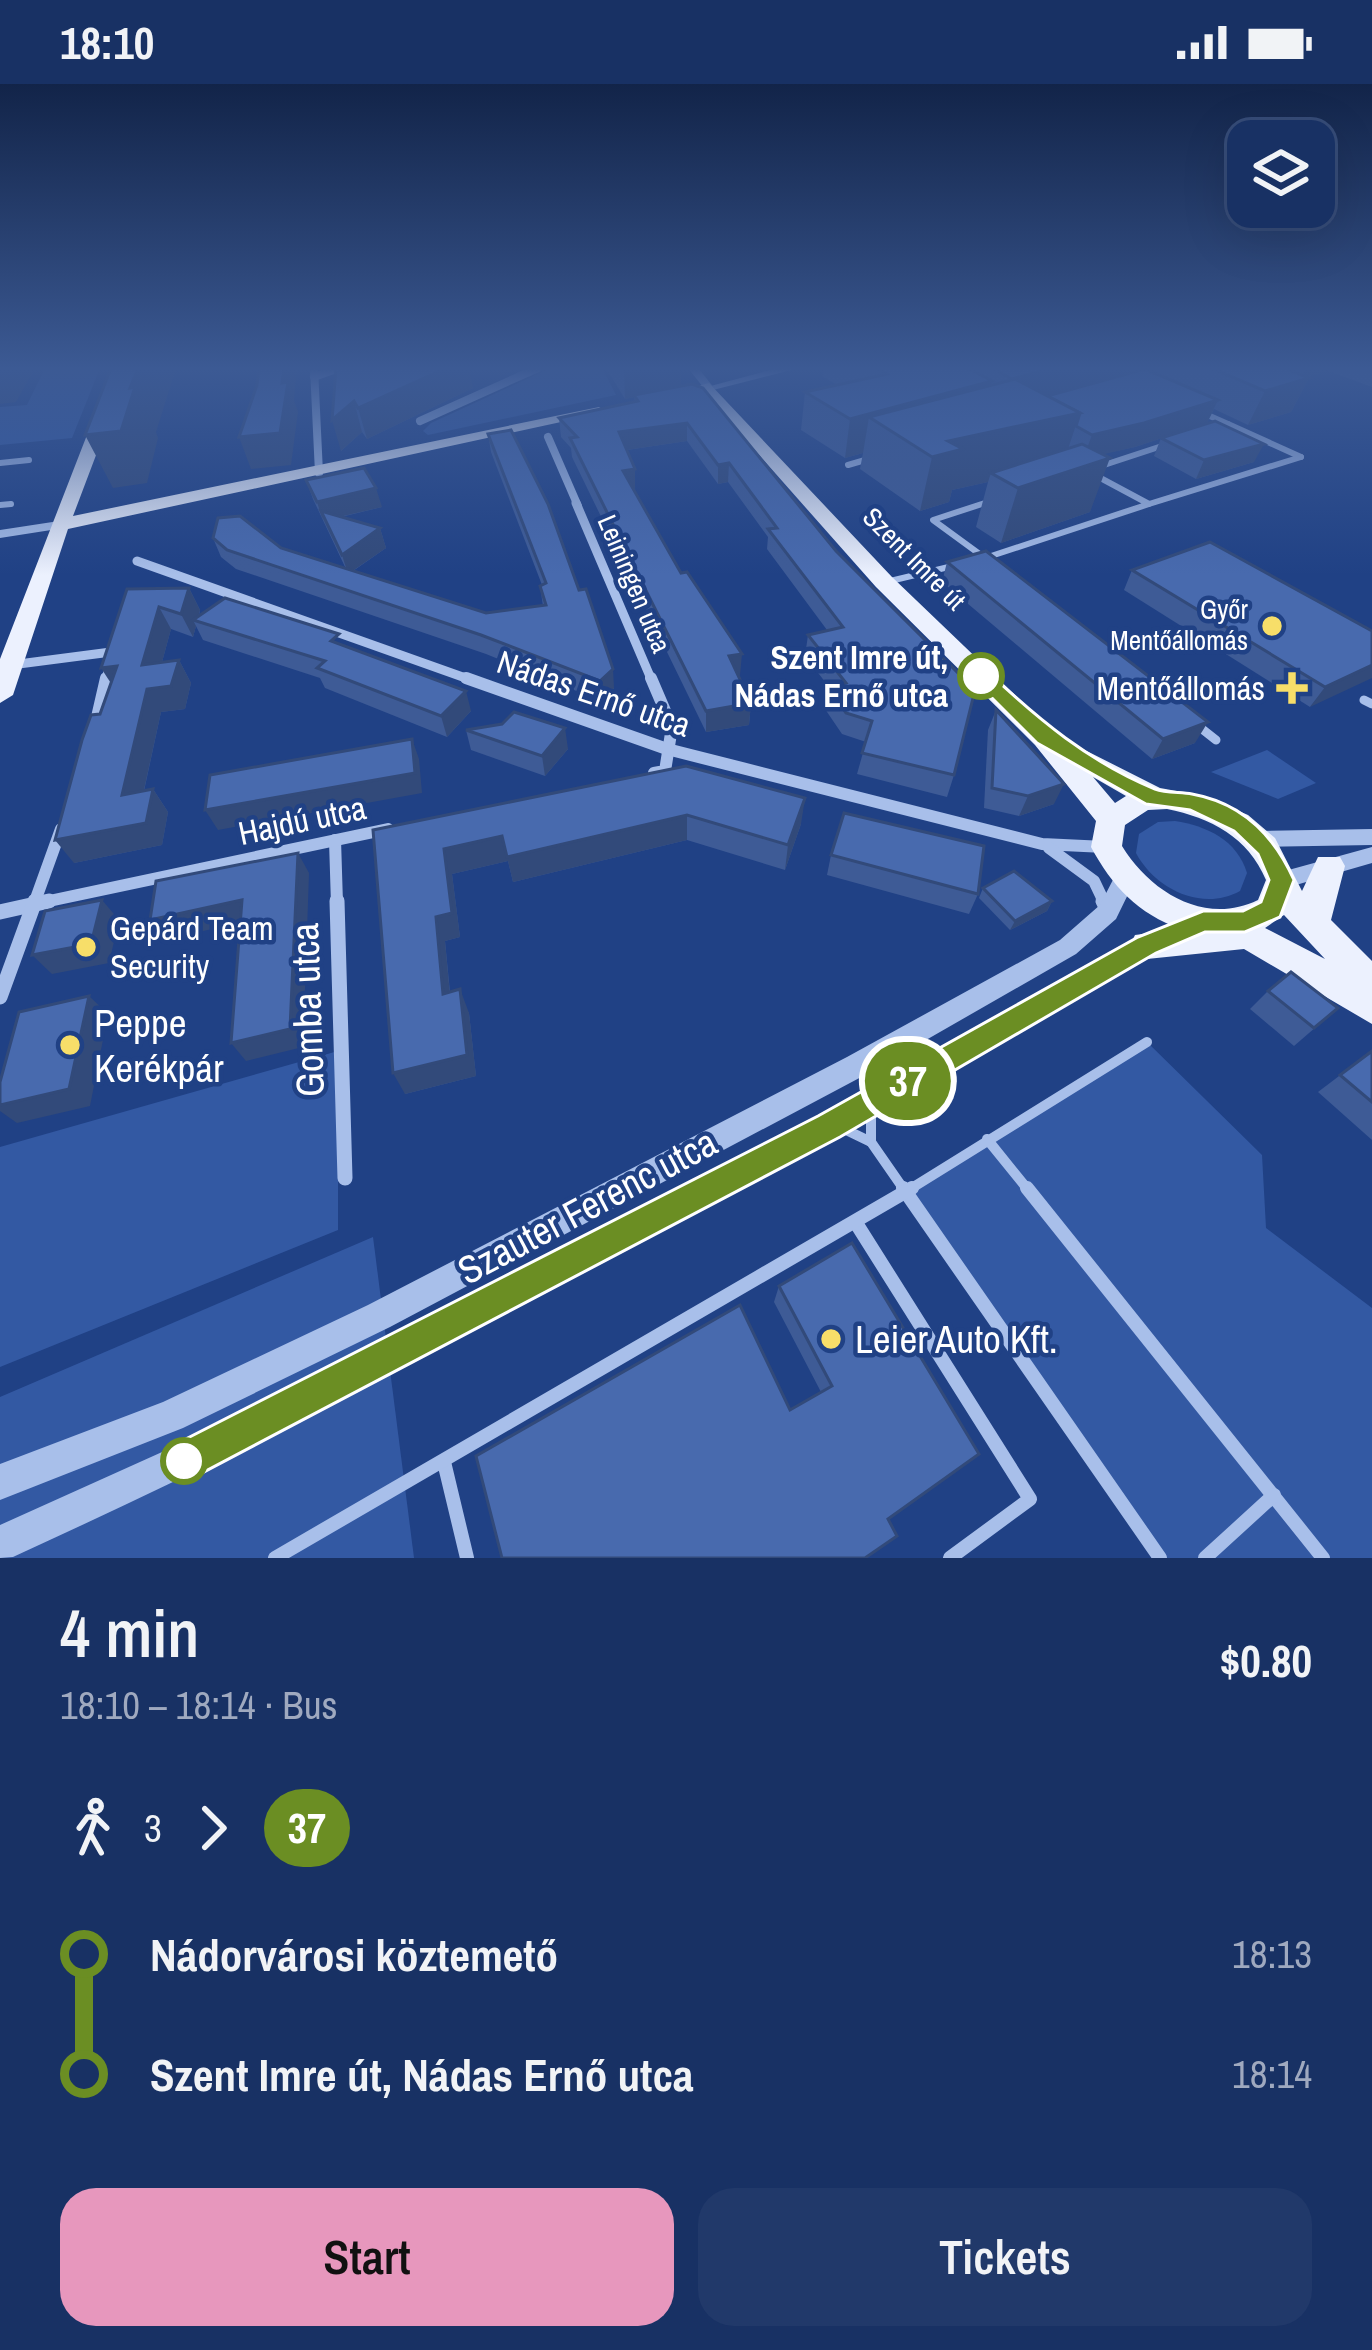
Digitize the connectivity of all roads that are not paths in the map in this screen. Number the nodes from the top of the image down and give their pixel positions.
1 (93, 437) edge
2 (317, 437) edge
3 (486, 437) edge
4 (548, 437) dead end
5 (753, 437) edge
6 (1187, 437) edge
7 (1256, 437) edge
8 (892, 452) edge
9 (28, 460) dead end
10 (0, 463) edge
11 (848, 465) dead end
12 (319, 473) junction
13 (999, 499) edge
14 (11, 504) dead end
15 (1149, 504) junction
16 (0, 505) edge
17 (58, 525) junction
18 (0, 534) edge
19 (985, 558) junction
20 (137, 561) dead end
21 (1003, 572) edge
22 (884, 582) junction
23 (9, 658) edge
24 (0, 695) edge
25 (1180, 712) edge
26 (1045, 738) junction
27 (1216, 740) dead end
28 (90, 748) edge
29 (667, 749) junction
30 (643, 776) edge
31 (1154, 798) junction
32 (66, 816) edge
33 (401, 826) edge
34 (1109, 833) junction
35 (1372, 837) edge
36 (1258, 838) junction
37 (335, 840) junction
38 (1042, 844) junction
39 (1372, 855) edge
40 (1329, 866) junction
41 (1125, 878) junction
42 (1281, 885) junction
43 (34, 906) junction
44 (0, 912) edge
45 (1108, 912) junction
46 (1213, 922) junction
47 (1307, 944) junction
48 (1147, 945) junction
49 (1372, 985) edge
50 (0, 997) edge
51 (1372, 1008) edge
52 (1147, 1042) dead end
53 (878, 1098) junction
54 (829, 1126) junction
55 (987, 1138) junction
56 (871, 1142) junction
57 (345, 1178) dead end
58 (903, 1191) junction
59 (856, 1223) junction
60 (444, 1462) junction
61 (0, 1482) edge
62 (1274, 1495) junction
63 (0, 1544) edge
64 (275, 1558) edge
65 (467, 1558) edge
66 (950, 1558) edge
67 (1160, 1558) edge
68 (1205, 1558) edge
69 (1323, 1558) edge

1 - 17 main road
2 - 12 street
3 - 12 main road
4 - 29 street, Leiningen utca
5 - 22 main road, Szent Imre út
6 - 15 lane
7 - 15 lane
8 - 11 lane
9 - 10 lane
12 - 17 main road
13 - 19 lane
14 - 16 lane
15 - 19 lane
17 - 18 street
17 - 23 main road
19 - 21 lane
19 - 22 lane
20 - 29 street, Nádas Ernő utca
22 - 26 main road, Szent Imre út
23 - 24 main road
23 - 28 street
25 - 27 lane
26 - 31 main road, Szent Imre út
26 - 34 main road, Szent Imre út
29 - 30 street
29 - 38 street, Nádas Ernő utca
31 - 34 main road
31 - 36 main road
32 - 43 street
33 - 37 street, Hajdú utca
34 - 38 street, Nádas Ernő utca
34 - 41 main road
35 - 36 street
36 - 42 main road
37 - 43 street, Hajdú utca
37 - 57 street, Gomba utca
38 - 45 street, Nádas Ernő utca
39 - 40 street
40 - 42 street
40 - 47 main road
41 - 45 street, Szauter Ferenc utca
41 - 46 main road
42 - 46 main road
42 - 47 main road
43 - 44 street, Hajdú utca
43 - 50 street
45 - 61 street, Szauter Ferenc utca
46 - 47 main road
46 - 48 street, Szauter Ferenc utca
47 - 48 main road
47 - 49 main road
47 - 51 main road
48 - 53 street, Szauter Ferenc utca
52 - 55 lane
53 - 54 street, Szauter Ferenc utca
53 - 56 lane
54 - 56 lane
54 - 63 street, Szauter Ferenc utca
55 - 58 lane
55 - 62 lane
56 - 58 lane
58 - 59 lane
58 - 67 lane
59 - 60 lane
59 - 66 lane
60 - 64 lane
60 - 65 lane
62 - 68 lane
62 - 69 lane

